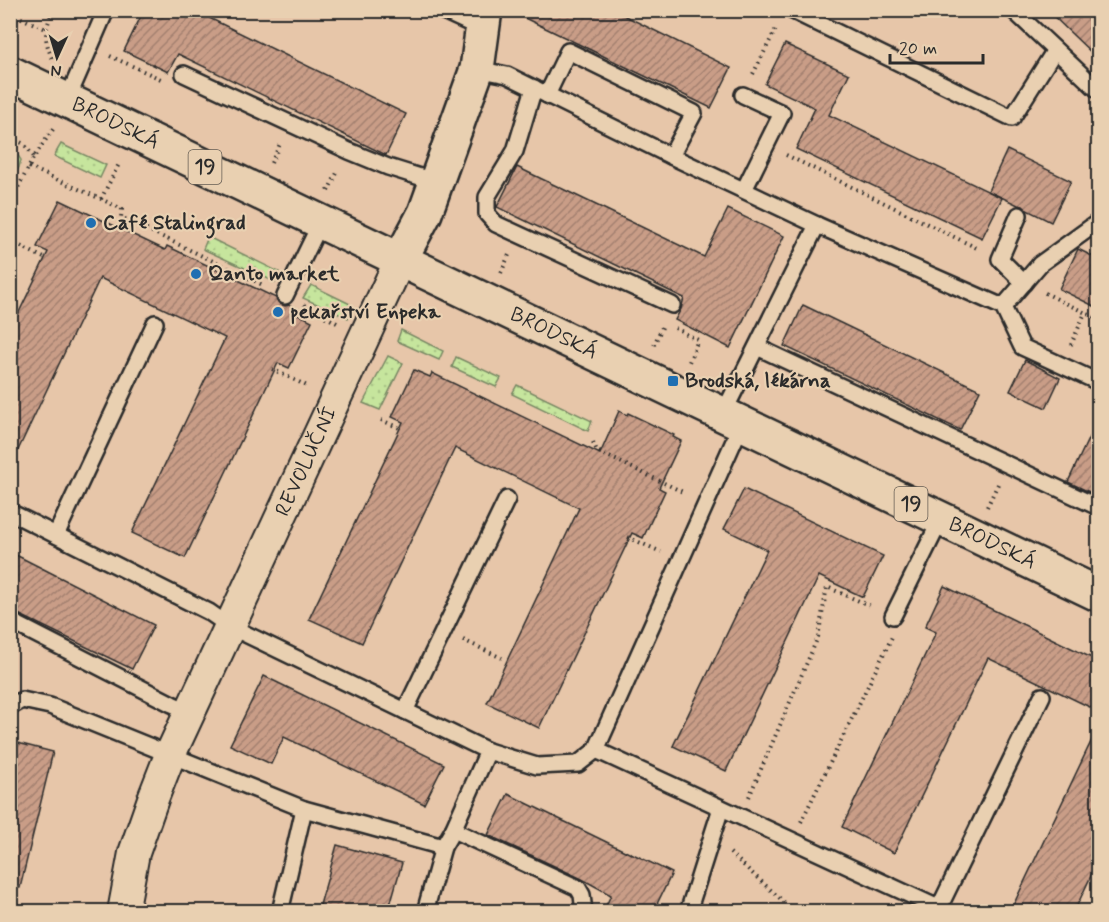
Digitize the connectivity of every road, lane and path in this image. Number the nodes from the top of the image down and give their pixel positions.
1 (53, 10) edge
2 (106, 10) edge
3 (441, 10) edge
4 (1013, 10) edge
5 (10, 14) edge
6 (785, 16) edge
7 (483, 20) edge
8 (91, 46) junction
9 (1055, 50) junction
10 (477, 69) junction
11 (10, 73) edge
12 (184, 74) joint
13 (1098, 90) edge
14 (541, 92) junction
15 (743, 95) joint
16 (62, 111) junction
17 (10, 137) edge
18 (766, 146) junction
19 (349, 151) junction
20 (123, 155) dead end
21 (671, 156) junction
22 (34, 157) junction
23 (29, 167) junction
24 (436, 182) junction
25 (744, 190) junction
26 (101, 199) junction
27 (10, 203) edge
28 (324, 207) junction
29 (1019, 215) dead end
30 (1098, 222) edge
31 (817, 225) junction
32 (518, 233) junction
33 (10, 241) edge
34 (46, 259) dead end
35 (1000, 259) junction
36 (400, 260) junction
37 (500, 274) dead end
38 (1024, 283) junction
39 (285, 296) junction
40 (672, 305) dead end
41 (1003, 307) junction
42 (1085, 313) junction
43 (1098, 319) edge
44 (155, 323) dead end
45 (340, 324) dead end
46 (757, 347) junction
47 (652, 348) dead end
48 (687, 365) dead end
49 (1062, 366) junction
50 (272, 369) dead end
51 (1098, 382) edge
52 (317, 391) dead end
53 (732, 419) junction
54 (381, 420) dead end
55 (402, 429) dead end
56 (593, 442) dead end
57 (1007, 464) junction
58 (507, 499) dead end
59 (707, 503) junction
60 (1098, 507) edge
61 (10, 512) edge
62 (983, 516) dead end
63 (941, 519) junction
64 (56, 535) junction
65 (628, 537) dead end
66 (681, 560) junction
67 (1098, 594) edge
68 (894, 616) junction
69 (10, 621) edge
70 (229, 626) junction
71 (443, 631) junction
72 (502, 658) dead end
73 (1042, 696) dead end
74 (10, 707) edge
75 (405, 711) junction
76 (190, 712) junction
77 (596, 750) junction
78 (488, 751) junction
79 (170, 755) junction
80 (721, 808) junction
81 (304, 809) junction
82 (741, 817) junction
83 (453, 830) junction
84 (711, 837) junction
85 (792, 840) junction
86 (443, 847) junction
87 (943, 910) edge
88 (123, 912) edge
89 (280, 912) edge
90 (425, 912) edge
91 (584, 912) edge
92 (688, 912) edge
93 (795, 912) edge

1 - 5 path
2 - 8 lane
3 - 7 lane
4 - 9 lane
6 - 9 lane
6 - 15 path
7 - 10 main road, REVOLUČNÍ
8 - 12 path
8 - 16 lane
9 - 13 lane
10 - 14 lane
10 - 24 main road, REVOLUČNÍ
11 - 16 main road, BRODSKÁ / 19
12 - 19 lane
14 - 21 lane
14 - 21 lane
14 - 32 lane
15 - 18 lane
16 - 22 path
16 - 28 main road, BRODSKÁ / 19
17 - 22 path
18 - 25 lane
18 - 35 path
19 - 24 lane
19 - 28 path
20 - 26 path
21 - 25 lane
22 - 23 path
23 - 26 path
23 - 27 path
24 - 36 main road, REVOLUČNÍ
25 - 31 lane
26 - 39 path
28 - 36 main road, BRODSKÁ / 19
28 - 39 lane
29 - 35 lane
30 - 38 lane
31 - 41 lane
31 - 46 lane
32 - 37 path
32 - 40 lane
33 - 34 path
35 - 38 lane
36 - 53 main road, BRODSKÁ / 19
36 - 70 street, REVOLUČNÍ
38 - 41 lane
38 - 42 path
39 - 45 path
41 - 49 lane
42 - 43 path
42 - 49 path
44 - 64 lane
46 - 53 lane
46 - 57 lane
47 - 48 path
49 - 51 lane
50 - 52 path
53 - 59 lane
53 - 63 main road, BRODSKÁ / 19
54 - 55 path
56 - 59 path
57 - 60 lane
57 - 62 path
58 - 71 lane
59 - 66 lane
61 - 64 lane
63 - 67 main road, BRODSKÁ / 19
63 - 68 lane
64 - 70 lane
65 - 66 path
66 - 77 lane
68 - 82 path
68 - 85 path
69 - 76 lane
70 - 75 lane
70 - 76 street, REVOLUČNÍ
71 - 72 path
71 - 75 lane
73 - 87 lane
74 - 79 lane
75 - 78 lane
76 - 79 street, REVOLUČNÍ
77 - 78 lane
77 - 80 lane
78 - 83 lane
79 - 81 lane
79 - 88 street, REVOLUČNÍ
80 - 82 lane
80 - 84 lane
81 - 86 lane
81 - 89 lane
82 - 85 lane
83 - 86 lane
83 - 91 lane
84 - 92 lane
84 - 93 path
85 - 87 lane
86 - 90 lane

